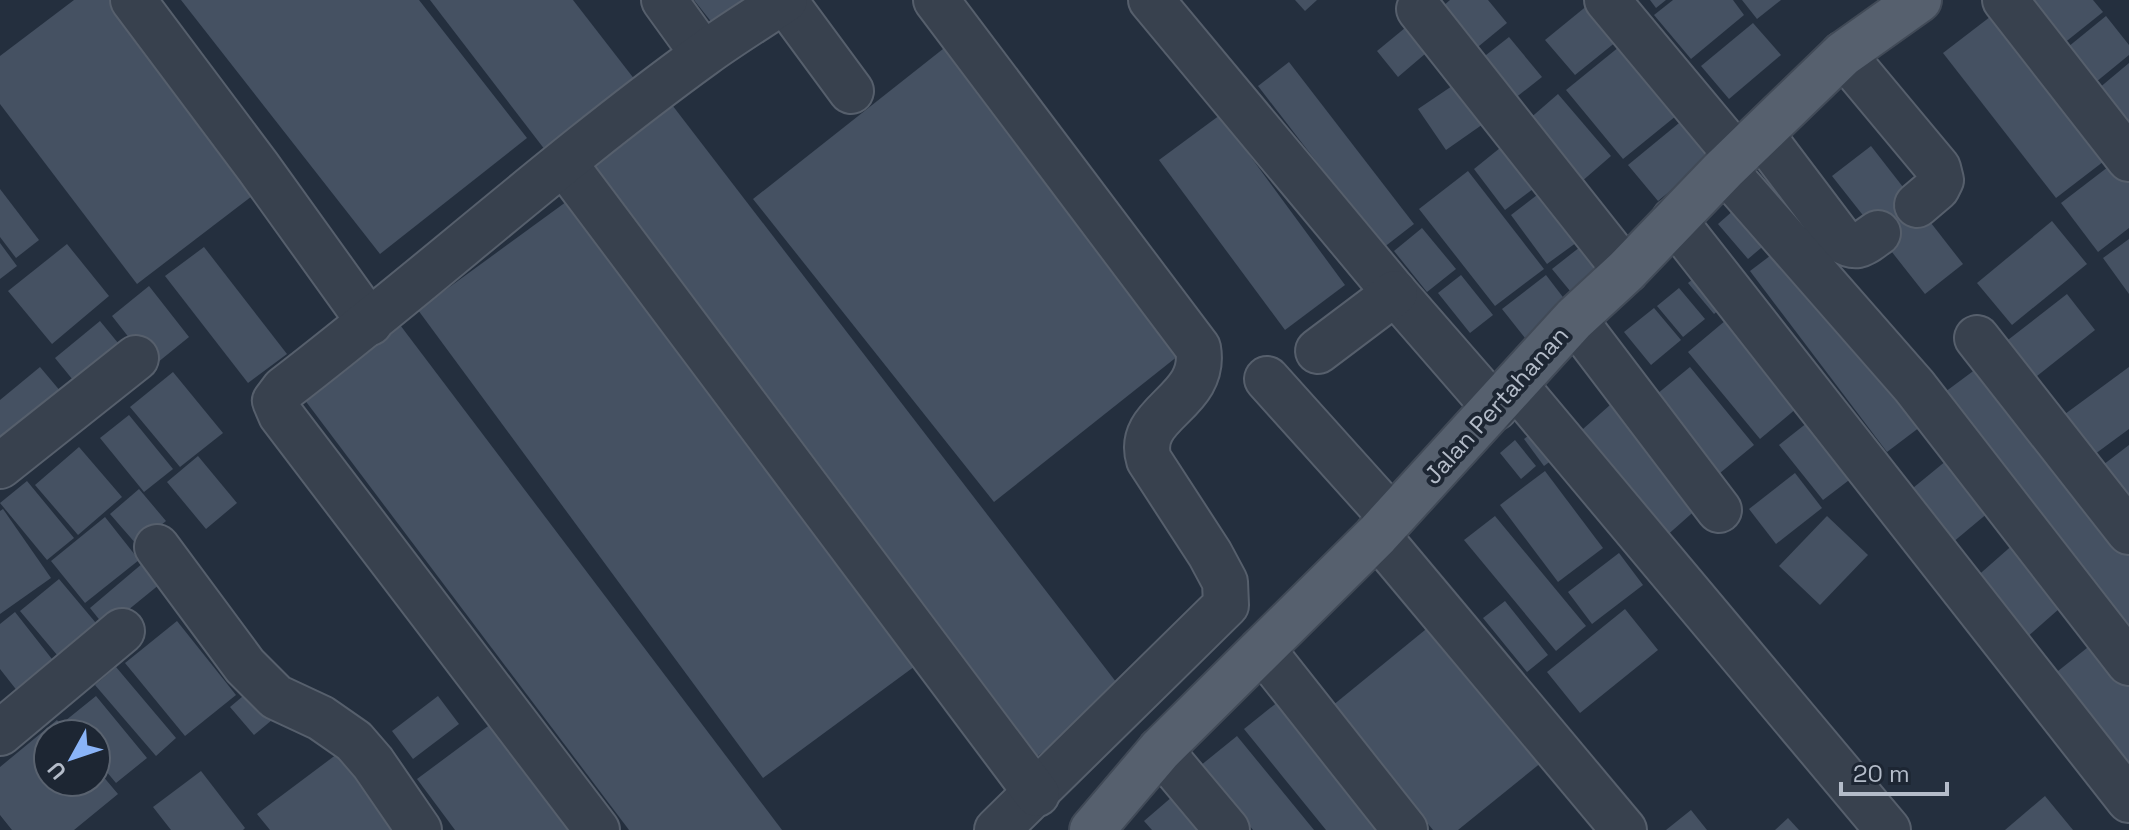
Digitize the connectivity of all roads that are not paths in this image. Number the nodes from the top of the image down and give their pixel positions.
1 (133, 0) edge
2 (664, 0) edge
3 (784, 0) edge
4 (936, 0) edge
5 (1607, 0) edge
6 (1919, 0) edge
7 (2005, 0) edge
8 (1165, 5) edge
9 (1419, 9) dead end
10 (703, 54) junction
11 (1843, 54) junction
12 (851, 91) dead end
13 (1741, 153) junction
14 (2129, 159) edge
15 (564, 163) junction
16 (1917, 205) dead end
17 (1674, 220) junction
18 (1878, 233) dead end
19 (1626, 271) junction
20 (1395, 293) junction
21 (1574, 319) junction
22 (370, 323) junction
23 (1977, 338) dead end
24 (1318, 351) dead end
25 (136, 358) dead end
26 (1267, 379) dead end
27 (1505, 397) junction
28 (0, 466) edge
29 (1719, 510) dead end
30 (1385, 526) junction
31 (2129, 532) edge
32 (157, 547) dead end
33 (122, 631) dead end
34 (1262, 649) junction
35 (2129, 663) edge
36 (0, 733) edge
37 (1160, 750) junction
38 (1037, 794) junction
39 (2129, 800) edge
40 (419, 830) edge
41 (597, 830) edge
42 (997, 830) edge
43 (1092, 830) edge
44 (1227, 830) edge
45 (1405, 830) edge
46 (1624, 830) edge
47 (1888, 830) edge

1 - 22 street
2 - 10 street
3 - 10 street
3 - 12 street
4 - 38 street
5 - 13 street
6 - 11 main road, Jalan Pertahanan
7 - 14 street
8 - 20 street
9 - 19 street
10 - 15 street
11 - 13 main road, Jalan Pertahanan
11 - 16 street
13 - 17 main road, Jalan Pertahanan
13 - 18 street
13 - 35 street
15 - 22 street
15 - 38 street
17 - 19 main road, Jalan Pertahanan
17 - 39 street
19 - 21 main road, Jalan Pertahanan
20 - 24 street
20 - 27 street
21 - 27 main road, Jalan Pertahanan
21 - 29 street
22 - 41 street
23 - 31 street
25 - 28 street
26 - 30 street
27 - 30 main road, Jalan Pertahanan
27 - 47 street
30 - 34 main road, Jalan Pertahanan
30 - 46 street
32 - 40 street
33 - 36 street
34 - 37 main road, Jalan Pertahanan
34 - 45 street
37 - 43 main road, Jalan Pertahanan
37 - 44 street
38 - 42 street

